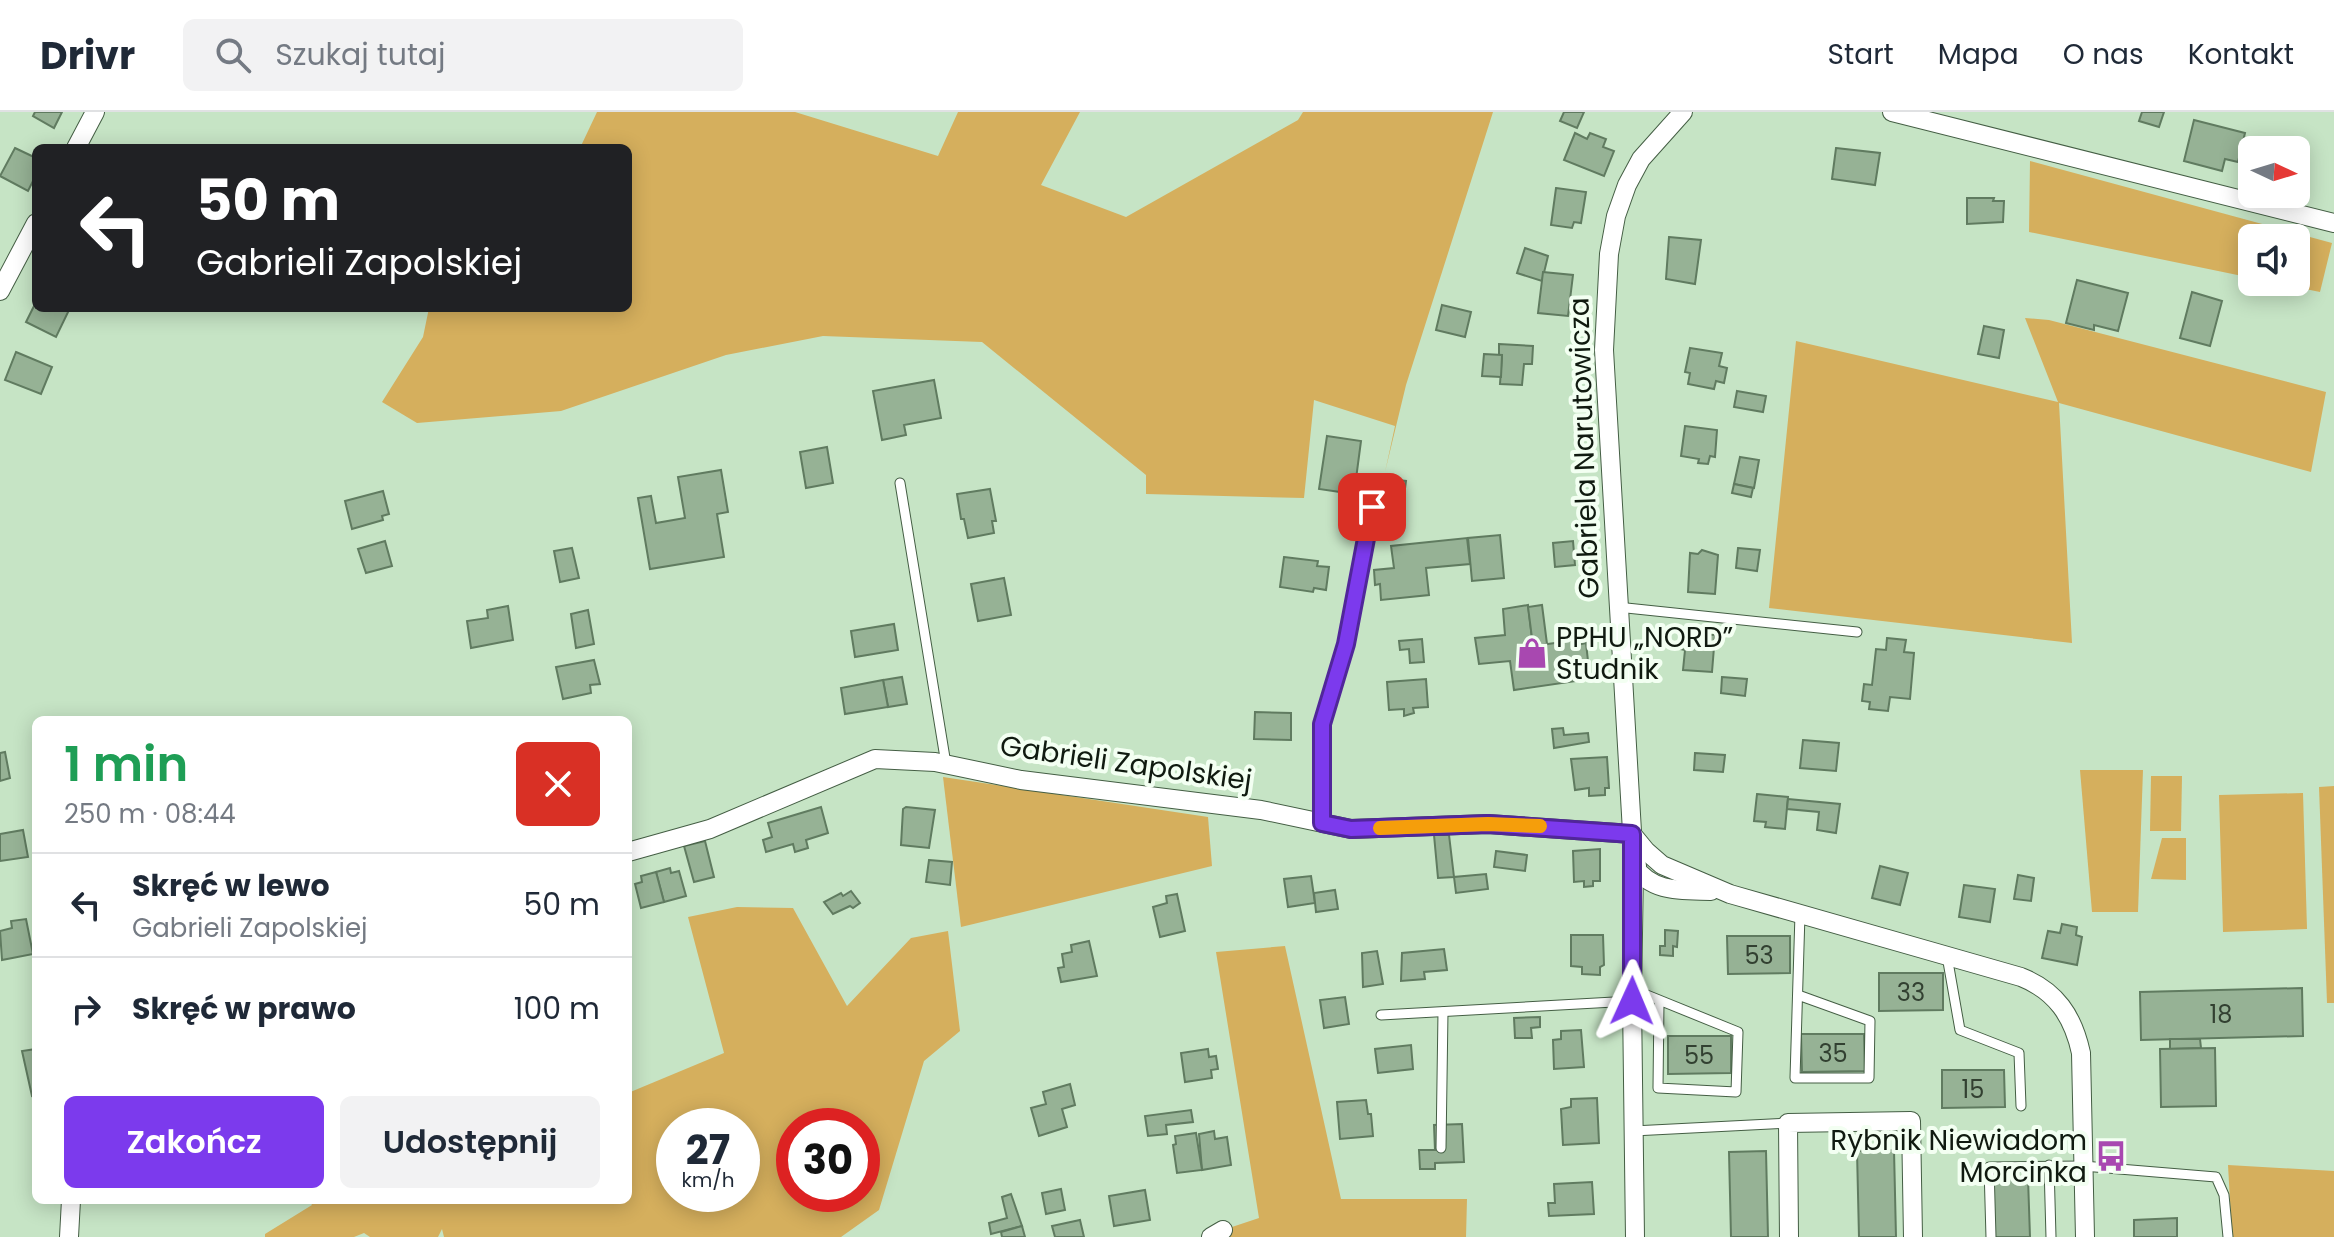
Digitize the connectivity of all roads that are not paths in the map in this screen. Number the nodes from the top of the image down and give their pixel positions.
1 (95, 112) edge
2 (1683, 112) edge
3 (1892, 112) edge
4 (78, 144) edge
5 (2334, 223) edge
6 (32, 231) edge
7 (0, 291) edge
8 (1377, 480) dead end
9 (900, 483) dead end
10 (1617, 607) junction
11 (1857, 632) dead end
12 (946, 765) junction
13 (1322, 823) junction
14 (1632, 834) junction
15 (632, 851) edge
16 (1662, 865) junction
17 (1634, 866) junction
18 (1668, 890) junction
19 (1730, 894) junction
20 (1633, 911) junction
21 (1800, 914) junction
22 (1947, 956) junction
23 (1632, 995) junction
24 (1798, 995) junction
25 (1659, 1002) junction
26 (1443, 1012) junction
27 (1381, 1015) dead end
28 (2021, 1106) dead end
29 (1788, 1123) junction
30 (1633, 1131) junction
31 (1441, 1148) dead end
32 (2049, 1165) junction
33 (2083, 1166) junction
34 (71, 1204) edge
35 (69, 1237) edge
36 (1635, 1237) edge
37 (1789, 1237) edge
38 (1913, 1237) edge
39 (1991, 1237) edge
40 (2051, 1237) edge
41 (2085, 1237) edge
42 (2228, 1237) edge

1 - 4 street
2 - 10 street, Gabriela Narutowicza
3 - 5 street
6 - 7 street
8 - 13 lane
9 - 12 lane
10 - 11 lane
10 - 14 street, Gabriela Narutowicza
12 - 13 street, Gabrieli Zapolskiej
12 - 15 street, Gabrieli Zapolskiej
13 - 14 street, Gabrieli Zapolskiej
14 - 16 street
14 - 17 street, Gabriela Narutowicza
16 - 17 street
16 - 19 street
17 - 18 street
17 - 20 street, Gabriela Narutowicza
18 - 19 street
18 - 20 street
19 - 21 street
20 - 23 street, Gabriela Narutowicza
21 - 22 street
21 - 24 lane
22 - 28 lane
22 - 33 street
23 - 25 lane
23 - 26 lane
23 - 30 street, Gabriela Narutowicza
24 - 24 lane
25 - 25 lane
26 - 27 lane
26 - 31 lane
29 - 30 lane
29 - 37 street
29 - 38 street
30 - 36 street, Gabriela Narutowicza
32 - 33 lane
32 - 39 lane
32 - 40 lane
33 - 41 street
33 - 42 lane
34 - 35 street

